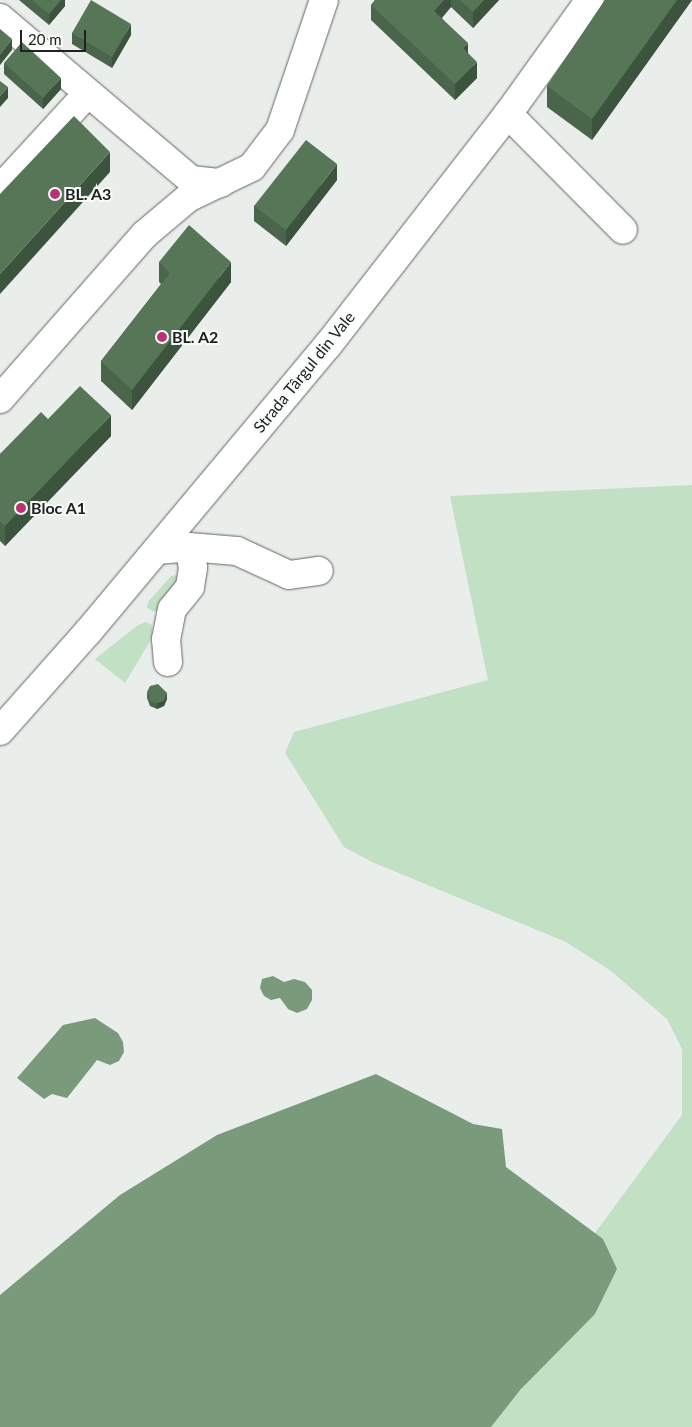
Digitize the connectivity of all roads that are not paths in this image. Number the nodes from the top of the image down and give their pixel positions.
1 (324, 0) edge
2 (590, 0) edge
3 (0, 18) edge
4 (87, 94) junction
5 (508, 114) junction
6 (221, 183) junction
7 (0, 189) edge
8 (623, 230) dead end
9 (0, 399) edge
10 (189, 547) junction
11 (157, 550) junction
12 (319, 571) dead end
13 (168, 662) dead end
14 (0, 731) edge

1 - 6 street
2 - 5 street, Strada Târgul din Vale
3 - 4 street
4 - 6 street
4 - 7 street
5 - 8 street
5 - 11 street, Strada Târgul din Vale
6 - 9 street
10 - 11 street
10 - 12 street
10 - 13 street
11 - 14 street, Strada Târgul din Vale

